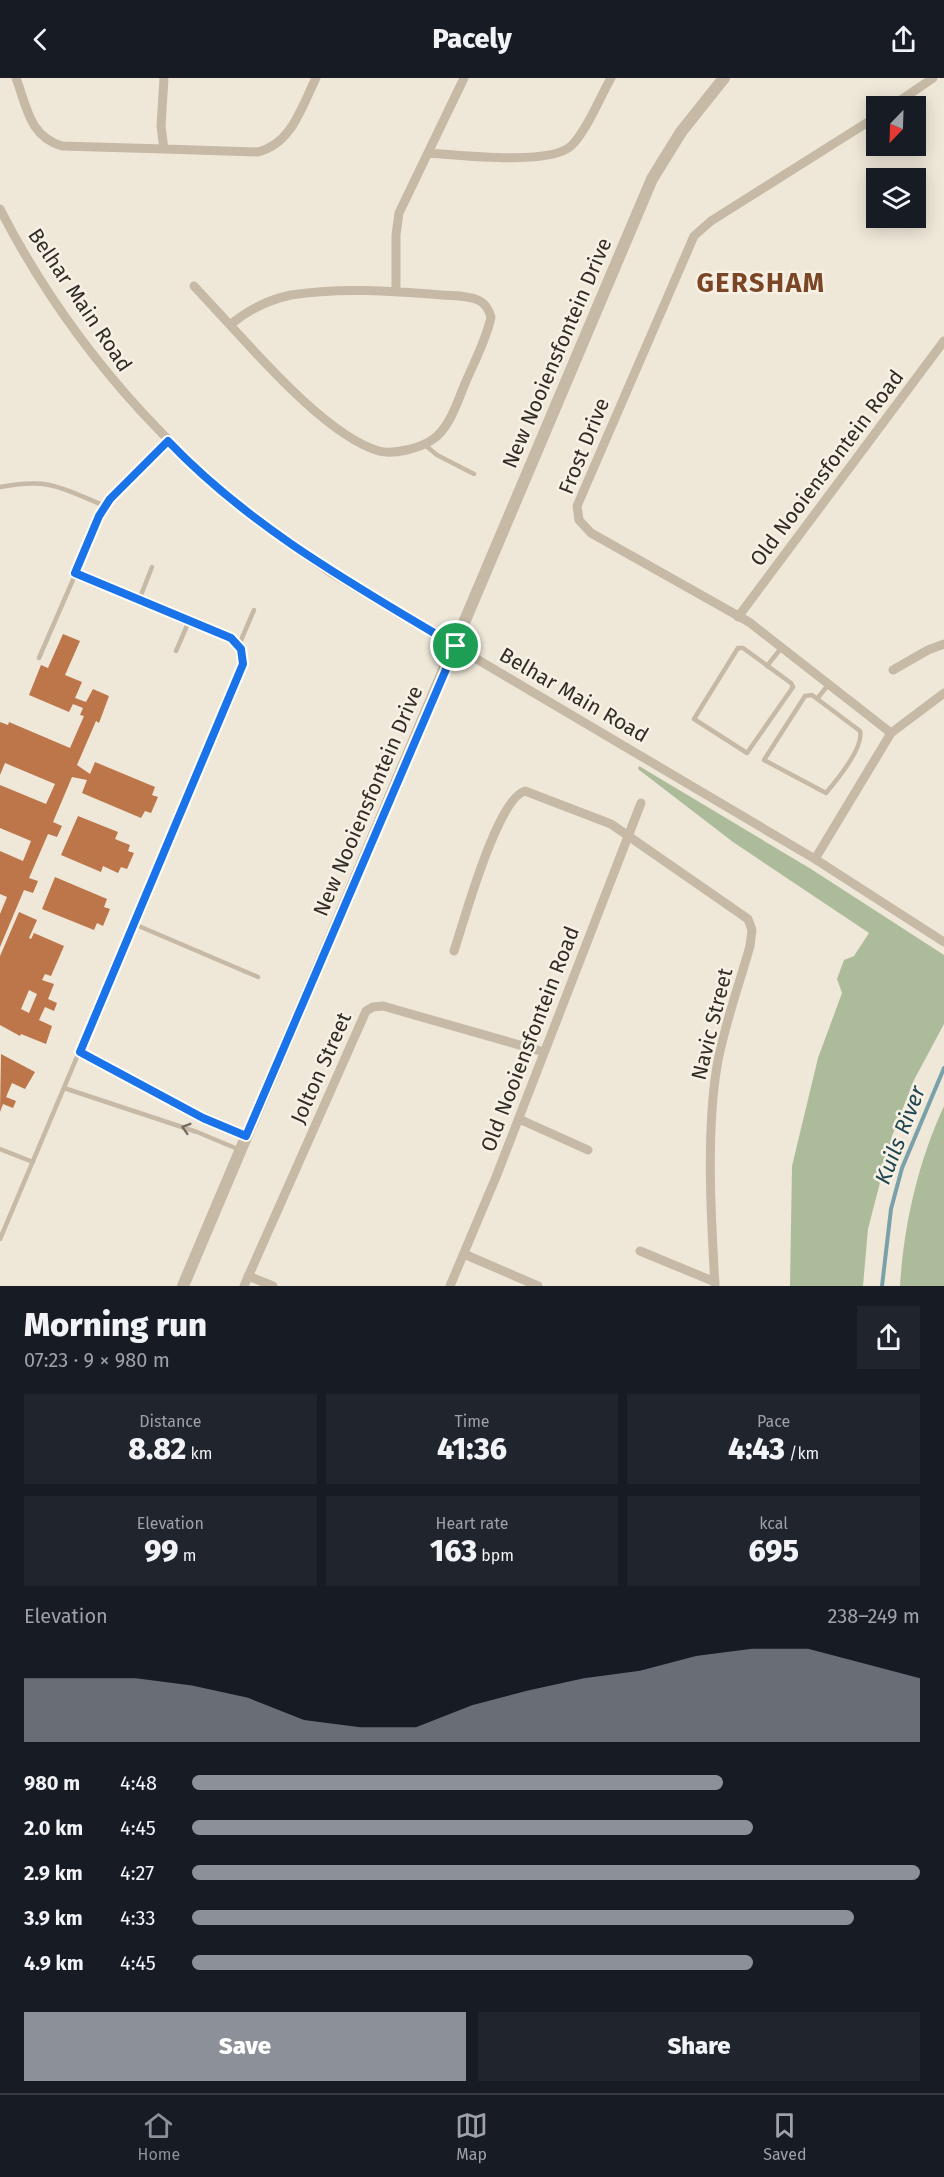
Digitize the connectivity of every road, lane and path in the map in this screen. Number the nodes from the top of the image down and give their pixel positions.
1 (16, 78) edge
2 (164, 78) edge
3 (316, 78) edge
4 (464, 78) edge
5 (611, 78) edge
6 (724, 78) edge
7 (933, 78) edge
8 (907, 96) edge
9 (866, 123) edge
10 (164, 149) junction
11 (428, 153) junction
12 (0, 209) edge
13 (194, 286) dead end
14 (396, 292) junction
15 (230, 325) junction
16 (944, 341) edge
17 (168, 441) junction
18 (424, 444) junction
19 (474, 474) dead end
20 (0, 487) edge
21 (105, 506) junction
22 (152, 567) dead end
23 (75, 573) junction
24 (139, 600) junction
25 (254, 610) dead end
26 (738, 617) junction
27 (189, 621) junction
28 (944, 644) edge
29 (239, 645) junction
30 (456, 646) junction
31 (782, 647) junction
32 (176, 651) dead end
33 (39, 658) dead end
34 (767, 666) junction
35 (893, 670) dead end
36 (829, 684) junction
37 (944, 693) edge
38 (817, 699) junction
39 (891, 733) junction
40 (641, 803) dead end
41 (627, 834) junction
42 (815, 859) junction
43 (134, 924) junction
44 (944, 942) edge
45 (454, 951) dead end
46 (258, 977) dead end
47 (80, 1052) junction
48 (544, 1052) junction
49 (64, 1088) junction
50 (519, 1119) junction
51 (246, 1136) junction
52 (0, 1149) edge
53 (240, 1150) junction
54 (588, 1150) dead end
55 (33, 1162) junction
56 (0, 1239) edge
57 (640, 1251) dead end
58 (464, 1254) junction
59 (248, 1276) junction
60 (715, 1284) edge
61 (183, 1286) edge
62 (244, 1286) edge
63 (273, 1286) edge
64 (450, 1286) edge
65 (538, 1286) edge

1 - 10 street
2 - 10 street
3 - 10 street
4 - 11 street
5 - 11 street
6 - 30 street, New Nooiensfontein Drive
7 - 8 street
9 - 26 street, Frost Drive
11 - 14 street
12 - 17 street, Belhar Main Road
13 - 15 street
14 - 15 street
14 - 18 street
15 - 18 street
16 - 26 street, Old Nooiensfontein Road
17 - 21 lane
17 - 30 street, Belhar Main Road
18 - 19 lane
20 - 21 lane
21 - 23 lane
22 - 24 lane
23 - 24 lane
23 - 33 lane
24 - 27 lane
25 - 29 lane
26 - 31 street, Frost Drive
27 - 29 lane
27 - 32 lane
28 - 35 street
29 - 43 lane
30 - 42 street, Belhar Main Road
30 - 51 street, New Nooiensfontein Drive
31 - 34 lane
31 - 36 street, Frost Drive
34 - 34 lane
36 - 38 lane
36 - 39 street, Frost Drive
37 - 39 street
38 - 38 lane
39 - 42 street
40 - 41 street, Old Nooiensfontein Road
41 - 45 street, Navic Street
41 - 48 street, Old Nooiensfontein Road
41 - 60 street, Navic Street
42 - 44 street, Belhar Main Road
43 - 46 lane
43 - 47 lane
47 - 49 lane
47 - 51 lane
48 - 50 street, Old Nooiensfontein Road
48 - 59 street, Jolton Street
53 -> 49 lane
49 - 55 lane
50 - 54 street
50 - 58 street, Old Nooiensfontein Road
51 - 53 street, New Nooiensfontein Drive
52 - 55 lane
53 - 61 street, New Nooiensfontein Drive
55 - 56 lane
57 - 60 street
58 - 64 street, Old Nooiensfontein Road
58 - 65 street
59 - 62 street, Jolton Street
59 - 63 street

